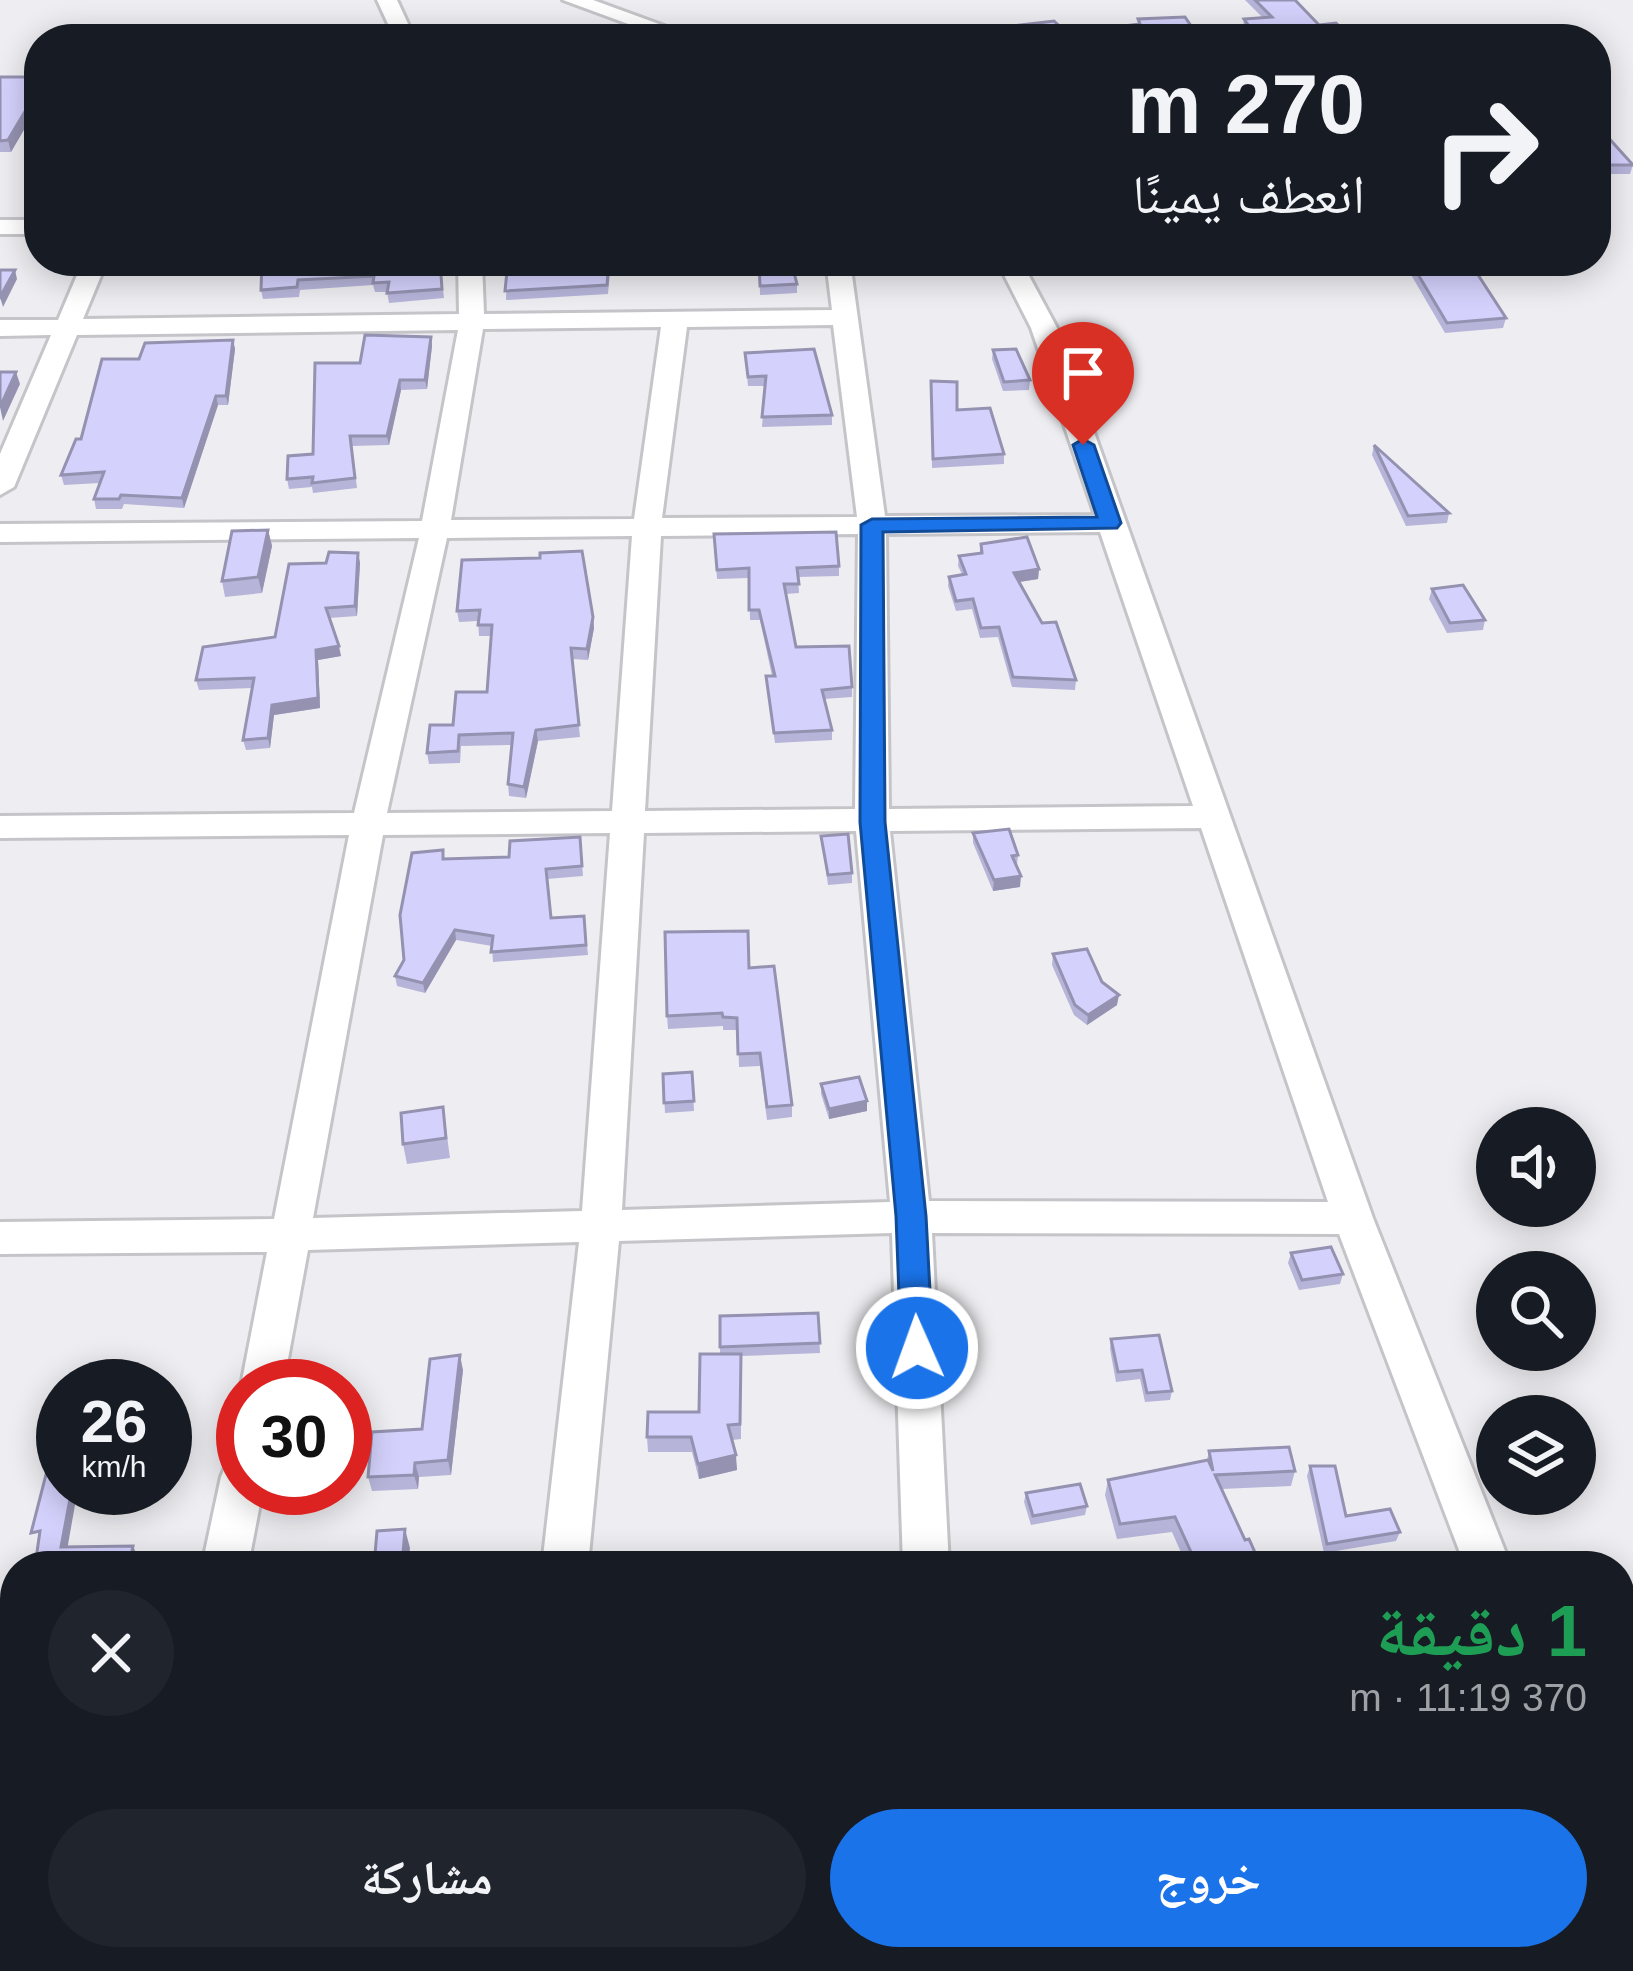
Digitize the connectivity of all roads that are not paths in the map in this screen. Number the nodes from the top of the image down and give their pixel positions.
1 (573, 0) edge
2 (645, 24) edge
3 (88, 276) edge
4 (470, 276) edge
5 (841, 276) edge
6 (1017, 276) edge
7 (848, 317) junction
8 (675, 319) junction
9 (472, 321) junction
10 (67, 327) junction
11 (0, 328) edge
12 (0, 488) edge
13 (1110, 523) junction
14 (872, 525) junction
15 (647, 527) junction
16 (435, 529) junction
17 (0, 533) edge
18 (1213, 817) junction
19 (872, 822) junction
20 (630, 823) junction
21 (368, 824) junction
22 (0, 827) edge
23 (911, 1216) junction
24 (1353, 1218) junction
25 (601, 1226) junction
26 (292, 1235) junction
27 (0, 1238) edge
28 (267, 1359) edge
29 (235, 1515) edge
30 (228, 1551) edge
31 (568, 1551) edge
32 (925, 1551) edge
33 (1482, 1551) edge

1 - 2 street
3 - 10 street
4 - 9 street
5 - 7 street
6 - 13 street
7 - 8 street
7 - 14 street
8 - 9 street
8 - 15 street
9 - 10 street
9 - 16 street
10 - 11 street
10 - 12 street
13 - 14 street
13 - 18 street
14 - 15 street
14 - 19 street
15 - 16 street
15 - 20 street
16 - 17 street
16 - 21 street
18 - 19 street
18 - 24 street
19 - 20 street
19 - 23 street
20 - 21 street
20 - 25 street
21 - 22 street
21 - 26 street
23 - 24 street
23 - 25 street
23 - 32 street
24 - 33 street
25 - 26 street
25 - 31 street
26 - 27 street
26 - 28 street
29 - 30 street

